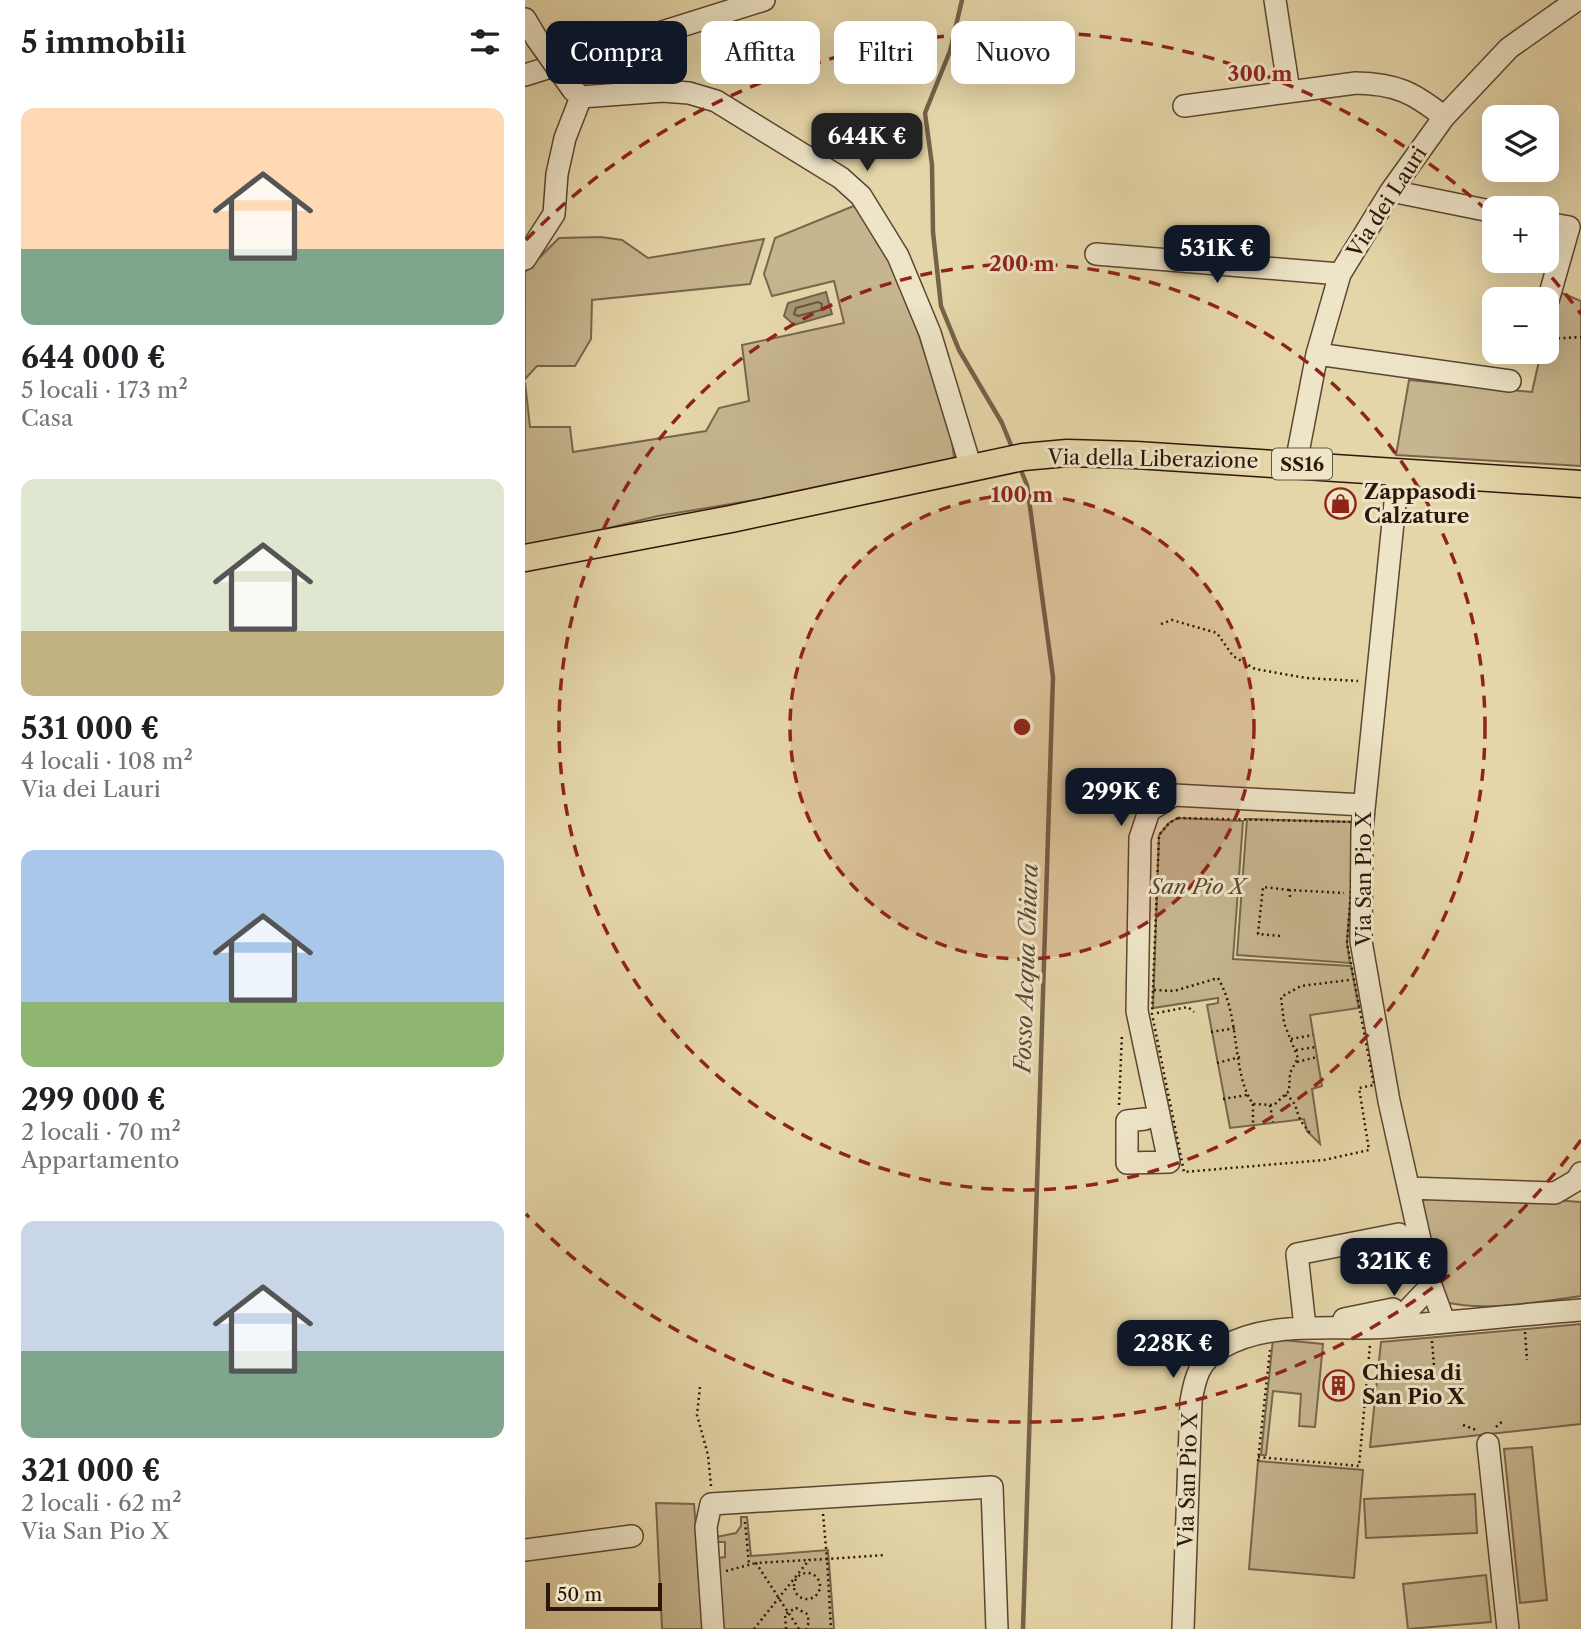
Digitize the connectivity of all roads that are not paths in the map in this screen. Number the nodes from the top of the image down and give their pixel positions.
1 (764, 0) edge
2 (1275, 0) edge
3 (1577, 0) edge
4 (525, 19) edge
5 (525, 75) edge
6 (1290, 91) junction
7 (577, 94) junction
8 (1184, 106) dead end
9 (1444, 117) junction
10 (1391, 191) junction
11 (1482, 209) edge
12 (1559, 225) edge
13 (1096, 254) dead end
14 (525, 259) edge
15 (1559, 264) edge
16 (1340, 274) junction
17 (1317, 354) junction
18 (1510, 381) dead end
19 (1296, 463) junction
20 (971, 468) junction
21 (1398, 472) junction
22 (1581, 484) edge
23 (525, 558) edge
24 (1364, 805) junction
25 (1145, 1119) dead end
26 (1581, 1174) edge
27 (1409, 1188) junction
28 (1399, 1234) dead end
29 (1426, 1287) junction
30 (1581, 1310) edge
31 (1392, 1318) junction
32 (1433, 1326) junction
33 (1305, 1327) junction
34 (1488, 1444) dead end
35 (632, 1536) dead end
36 (525, 1550) edge
37 (713, 1629) edge
38 (997, 1629) edge
39 (1183, 1629) edge
40 (1508, 1629) edge

1 - 5 street
2 - 6 street
3 - 9 street, Via dei Lauri
4 - 7 street, bridge
6 - 8 street
6 - 9 street
7 - 14 street
7 - 20 street
9 - 10 street, Via dei Lauri
10 - 11 street
10 - 16 street, Via dei Lauri
12 - 15 street
13 - 16 street
16 - 17 street, Via dei Lauri
17 - 18 street
17 - 19 street, Via dei Lauri
19 - 20 main road, Via della Liberazione / SS16
19 - 21 main road, Via della Liberazione / SS16
20 - 23 main road, Via della Liberazione / SS16
21 - 22 main road, Via della Liberazione / SS16
21 - 24 street, Via San Pio X
24 - 25 street
24 - 27 street, Via San Pio X
26 - 27 street
27 - 29 street, Via San Pio X
28 - 33 street
29 - 31 street
29 - 32 street, Via San Pio X
30 - 32 street
31 - 32 street, Via San Pio X
31 - 33 street, Via San Pio X
33 - 39 street, Via San Pio X
34 - 40 street
35 - 36 street
37 - 38 street

